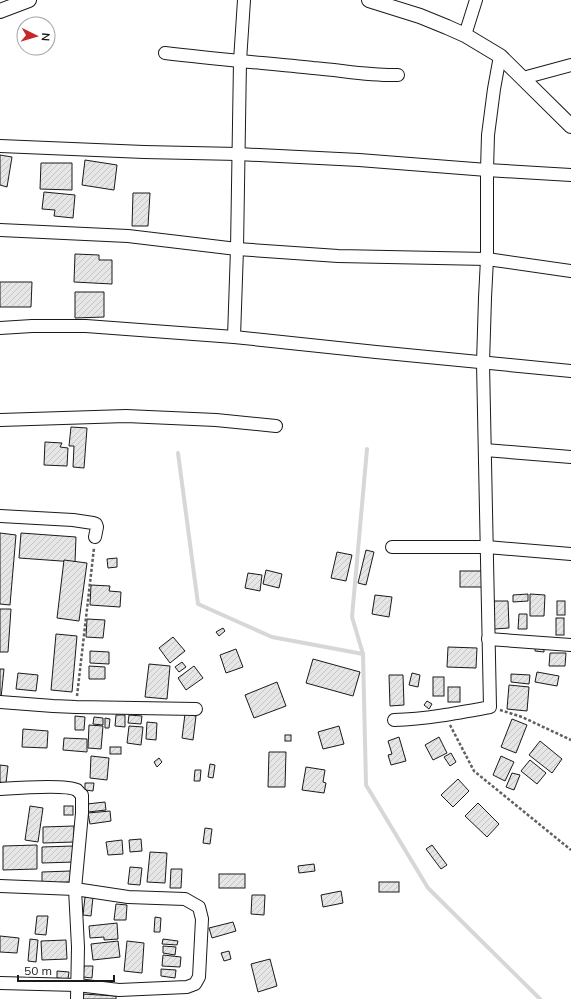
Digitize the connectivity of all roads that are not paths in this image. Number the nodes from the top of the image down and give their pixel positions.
1 (29, 0) edge
2 (244, 0) edge
3 (369, 0) edge
4 (476, 0) edge
5 (0, 11) edge
6 (465, 35) junction
7 (164, 52) dead end
8 (500, 56) junction
9 (240, 61) junction
10 (571, 65) edge
11 (398, 75) dead end
12 (523, 78) junction
13 (571, 126) edge
14 (0, 146) edge
15 (238, 154) junction
16 (487, 170) junction
17 (571, 175) edge
18 (0, 230) edge
19 (237, 248) junction
20 (487, 259) junction
21 (571, 271) edge
22 (0, 328) edge
23 (234, 337) junction
24 (484, 362) junction
25 (571, 371) edge
26 (0, 420) edge
27 (276, 426) dead end
28 (485, 450) junction
29 (571, 457) edge
30 (0, 516) edge
31 (95, 538) road end
32 (392, 547) dead end
33 (487, 547) junction
34 (571, 554) edge
35 (488, 639) junction
36 (571, 644) edge
37 (0, 702) edge
38 (196, 709) dead end
39 (394, 720) dead end
40 (0, 789) edge
41 (0, 886) edge
42 (75, 889) junction
43 (0, 983) edge
44 (77, 985) junction
45 (76, 999) edge

1 - 5 street
2 - 9 street
3 - 6 street
4 - 6 street
6 - 8 street
7 - 9 street
8 - 12 street
8 - 16 street
9 - 11 street
9 - 15 street
10 - 12 street
12 - 13 street
14 - 15 street
15 - 16 street
15 - 19 street
16 - 17 street
16 - 20 street
18 - 19 street
19 - 20 street
19 - 23 street
20 - 21 street
20 - 24 street
22 - 23 street
23 - 24 street
24 - 25 street
24 - 28 street
26 - 27 street
28 - 29 street
28 - 33 street
30 - 31 street
32 - 33 street
33 - 34 street
33 - 35 street
35 - 36 street
35 - 39 street
37 - 38 street
40 - 42 street
41 - 42 street
42 - 44 street
42 - 44 street
43 - 44 street
44 - 45 street

